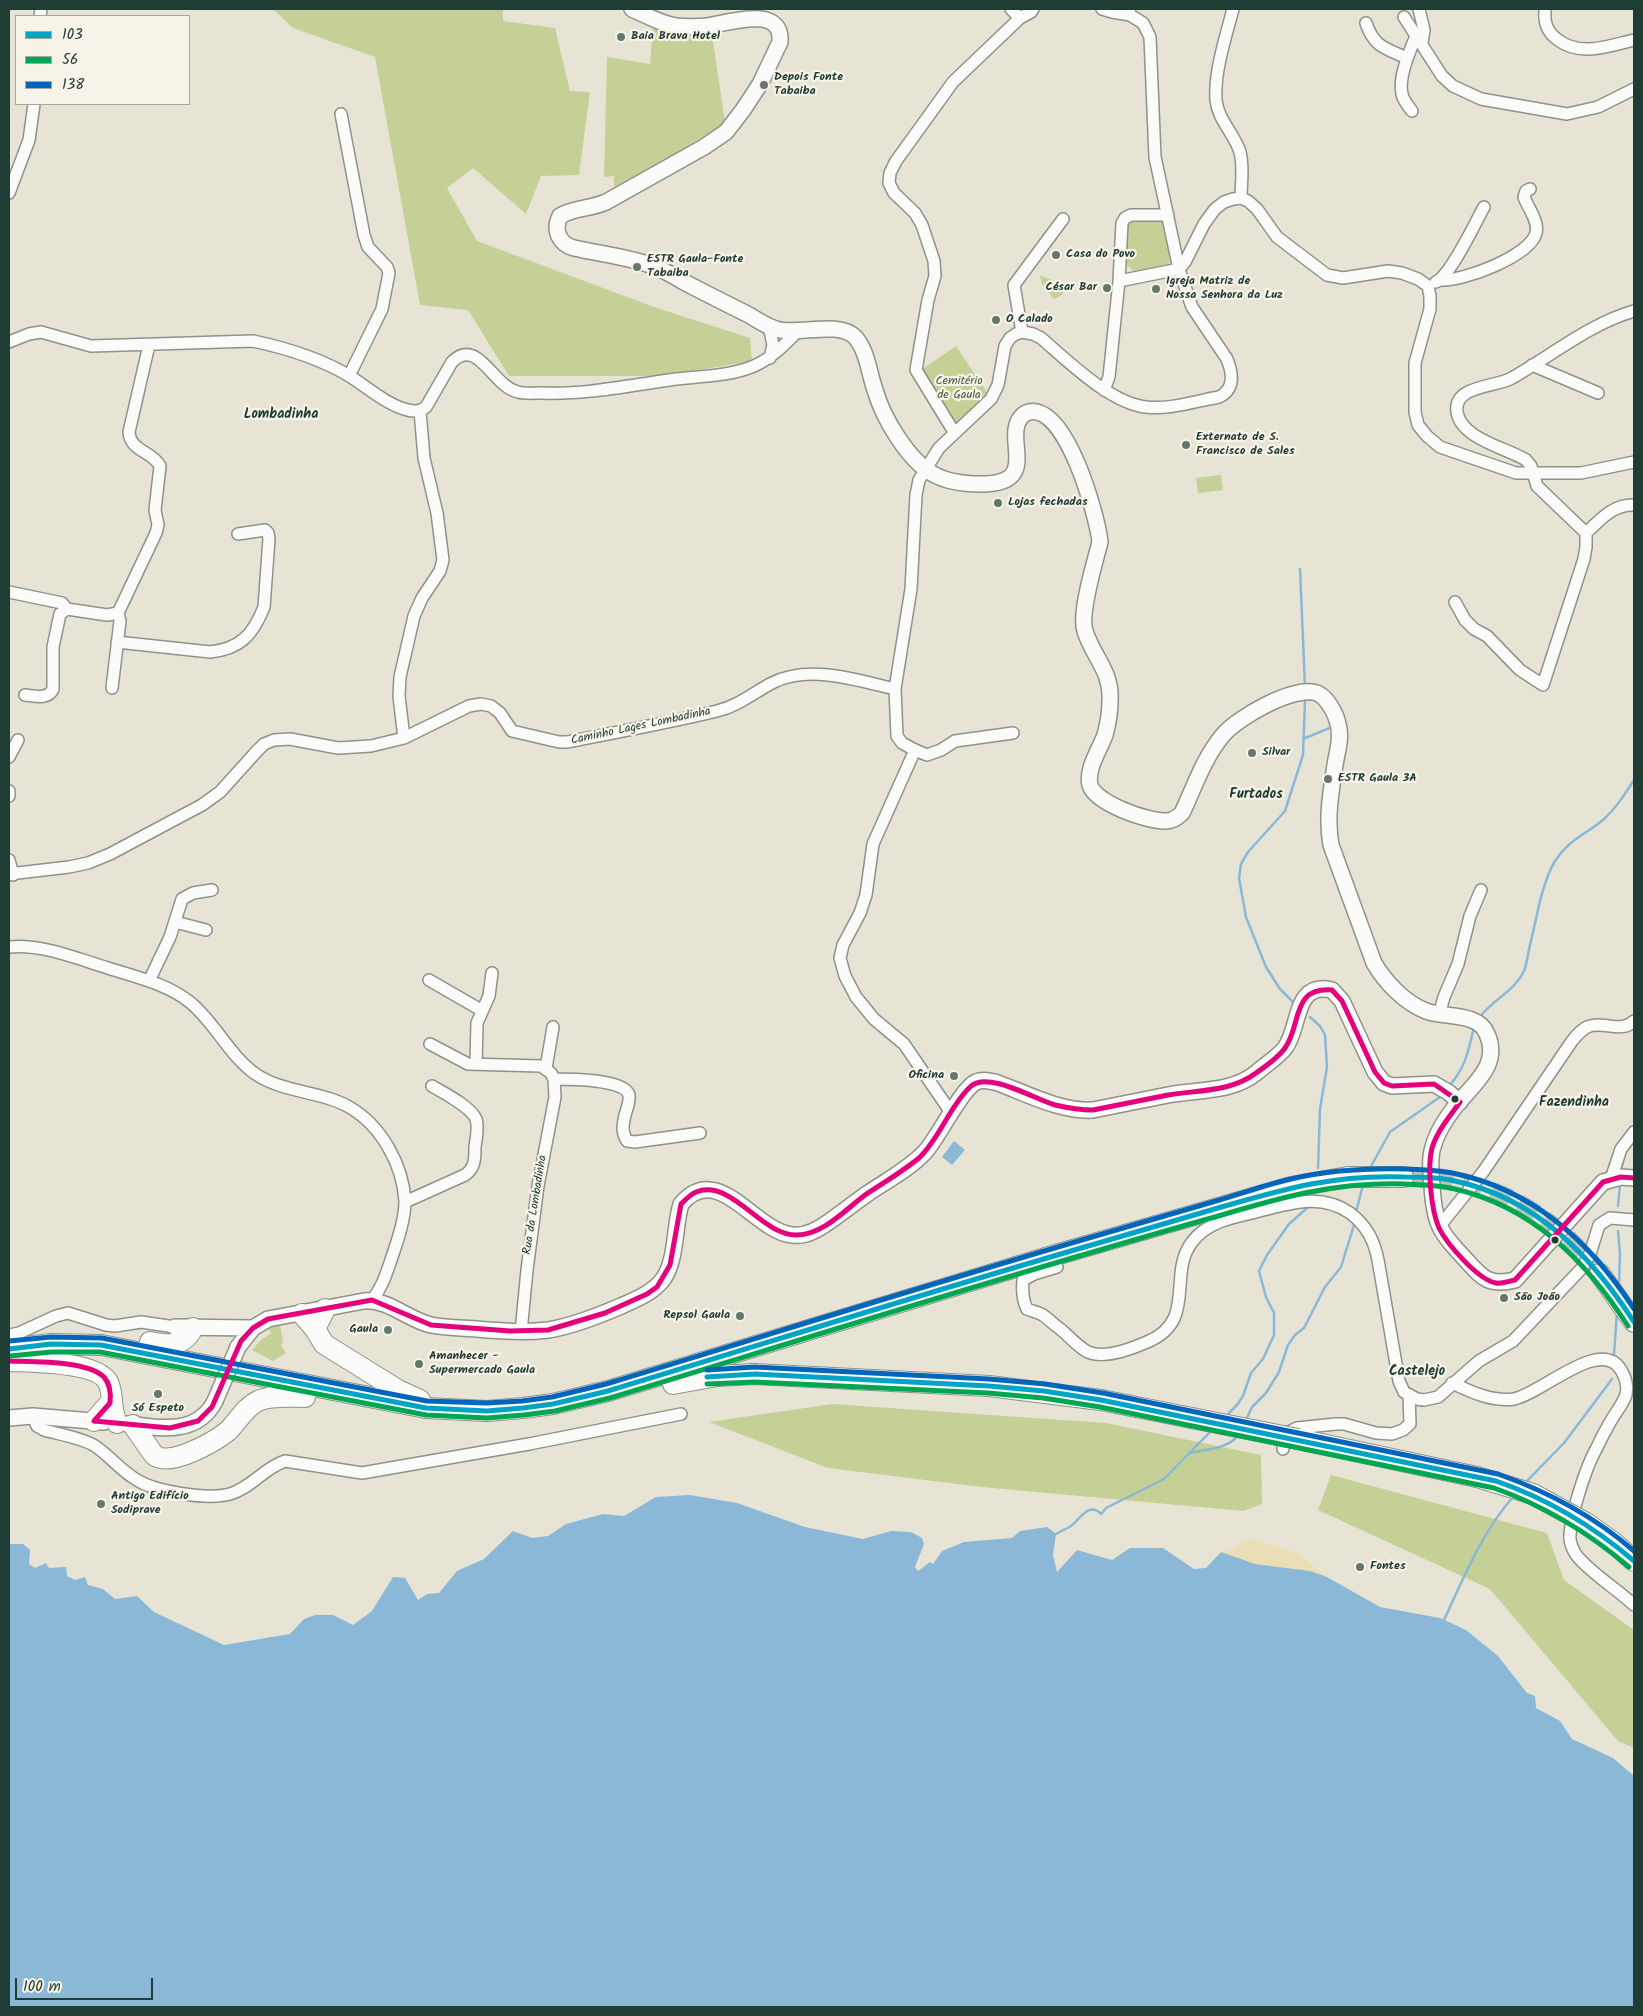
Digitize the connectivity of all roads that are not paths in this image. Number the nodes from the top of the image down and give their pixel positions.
1 (632, 9) edge
2 (1011, 9) edge
3 (1033, 9) edge
4 (1102, 9) edge
5 (1233, 9) edge
6 (1419, 9) edge
7 (1545, 9) edge
8 (1130, 12) edge
9 (1404, 17) dead end
10 (1020, 18) junction
11 (1366, 23) dead end
12 (1419, 39) junction
13 (1634, 40) edge
14 (1407, 58) junction
15 (1634, 89) edge
16 (34, 105) edge
17 (1412, 111) dead end
18 (341, 114) dead end
19 (1530, 189) dead end
20 (9, 193) edge
21 (1241, 198) junction
22 (1484, 206) dead end
23 (1168, 215) junction
24 (1063, 219) dead end
25 (1179, 269) junction
26 (1442, 280) junction
27 (1119, 281) junction
28 (1428, 286) junction
29 (1634, 311) edge
30 (769, 326) junction
31 (798, 331) junction
32 (1022, 332) junction
33 (9, 342) edge
34 (149, 345) junction
35 (770, 358) junction
36 (1532, 365) junction
37 (349, 376) junction
38 (1104, 390) junction
39 (1598, 393) dead end
40 (420, 411) junction
41 (954, 432) junction
42 (1634, 462) edge
43 (925, 469) junction
44 (1533, 473) junction
45 (1634, 505) edge
46 (1586, 533) junction
47 (238, 534) dead end
48 (9, 592) edge
49 (1454, 602) dead end
50 (67, 609) junction
51 (118, 613) junction
52 (117, 642) junction
53 (112, 688) dead end
54 (895, 689) junction
55 (25, 695) dead end
56 (1013, 733) dead end
57 (404, 738) junction
58 (18, 740) dead end
59 (915, 750) junction
60 (9, 757) edge
61 (9, 790) edge
62 (9, 796) edge
63 (9, 860) edge
64 (11, 874) edge
65 (212, 890) dead end
66 (1481, 890) dead end
67 (175, 922) junction
68 (206, 930) dead end
69 (9, 947) edge
70 (492, 973) dead end
71 (429, 980) dead end
72 (149, 981) junction
73 (481, 1010) junction
74 (1439, 1015) junction
75 (1634, 1021) edge
76 (553, 1027) dead end
77 (430, 1044) dead end
78 (476, 1064) junction
79 (546, 1068) junction
80 (554, 1079) junction
81 (432, 1086) dead end
82 (1460, 1102) junction
83 (952, 1114) junction
84 (1634, 1132) edge
85 (700, 1133) dead end
86 (1403, 1176) tunnel mouth
87 (1634, 1178) edge
88 (1611, 1179) junction
89 (405, 1202) junction
90 (1634, 1220) edge
91 (1439, 1227) junction
92 (1057, 1267) dead end
93 (1600, 1274) tunnel mouth
94 (372, 1300) junction
95 (325, 1309) junction
96 (302, 1314) junction
97 (1634, 1322) edge
98 (253, 1328) junction
99 (315, 1329) junction
100 (521, 1332) junction
101 (181, 1333) junction
102 (9, 1335) edge
103 (32, 1345) junction
104 (9, 1349) edge
105 (9, 1361) edge
106 (1452, 1384) junction
107 (1409, 1395) junction
108 (305, 1397) junction
109 (110, 1403) junction
110 (448, 1410) junction
111 (682, 1414) dead end
112 (33, 1416) junction
113 (9, 1418) edge
114 (94, 1421) junction
115 (125, 1424) junction
116 (151, 1435) junction
117 (1290, 1444) junction
118 (1634, 1561) edge
119 (1634, 1605) edge

1 - 30 main road
2 - 10 street
3 - 10 street
4 - 8 street
5 - 21 street
6 - 12 street
7 - 13 street
8 - 23 street
9 - 12 street
10 - 41 street
11 - 14 street
12 - 14 street
12 - 15 street
14 - 17 street
16 - 20 street
18 - 37 street
19 - 26 street
21 - 25 street
21 - 28 street
22 - 26 street
23 - 25 street
23 - 27 street
24 - 32 street
25 - 27 street
25 - 38 street
26 - 28 street
27 - 38 street
28 - 44 street
29 - 36 street
30 - 31 main road
30 - 35 street
31 - 35 street
31 - 43 main road
32 - 38 street
32 - 41 street
33 - 34 street
34 - 37 street
34 - 51 street
35 - 40 street
36 - 39 street
36 - 44 street
37 - 40 street
40 - 57 street
41 - 43 street
42 - 44 street
43 - 54 street
43 - 74 main road
44 - 46 street
45 - 46 street
46 - 49 street
47 - 52 street
48 - 50 street
50 - 51 street
50 - 55 street
51 - 52 street
52 - 53 street
54 - 57 street, Caminho Lages Lombadinha
54 - 59 street
56 - 59 street
57 - 64 street, Caminho Lages Lombadinha
58 - 60 street
59 - 83 street
61 - 62 street
63 - 64 street
65 - 67 street
66 - 74 street
67 - 68 street
67 - 72 street
69 - 72 street
70 - 73 street
71 - 73 street
72 - 89 street
73 - 78 street
74 - 82 main road
75 - 91 street
76 - 79 street
77 - 78 street
78 - 79 street
79 - 80 street
80 - 85 street
80 - 100 street, Rua da Lombadinha
81 - 89 street
82 - 83 main road
82 - 91 main road
83 - 100 main road
84 - 88 street
86 - 110 highway
87 - 88 main road
88 - 91 main road
89 - 94 street
90 - 106 street
92 - 107 street
93 - 97 highway
94 - 95 main road
94 - 100 main road
95 - 96 main road
95 - 99 highway
96 - 98 main road
96 - 99 highway
98 - 101 main road
98 - 116 main road, bridge
99 - 110 highway
101 - 102 street
101 - 103 highway
103 - 104 highway
103 - 110 highway
105 - 108 highway
105 - 109 highway
106 - 107 street
106 - 119 street
107 - 117 street
108 - 116 highway
108 - 117 highway, bridge
109 - 114 highway
109 - 115 highway
111 - 112 street
112 - 113 main road
112 - 114 main road
114 - 115 main road
115 - 116 highway
117 - 118 highway, bridge

